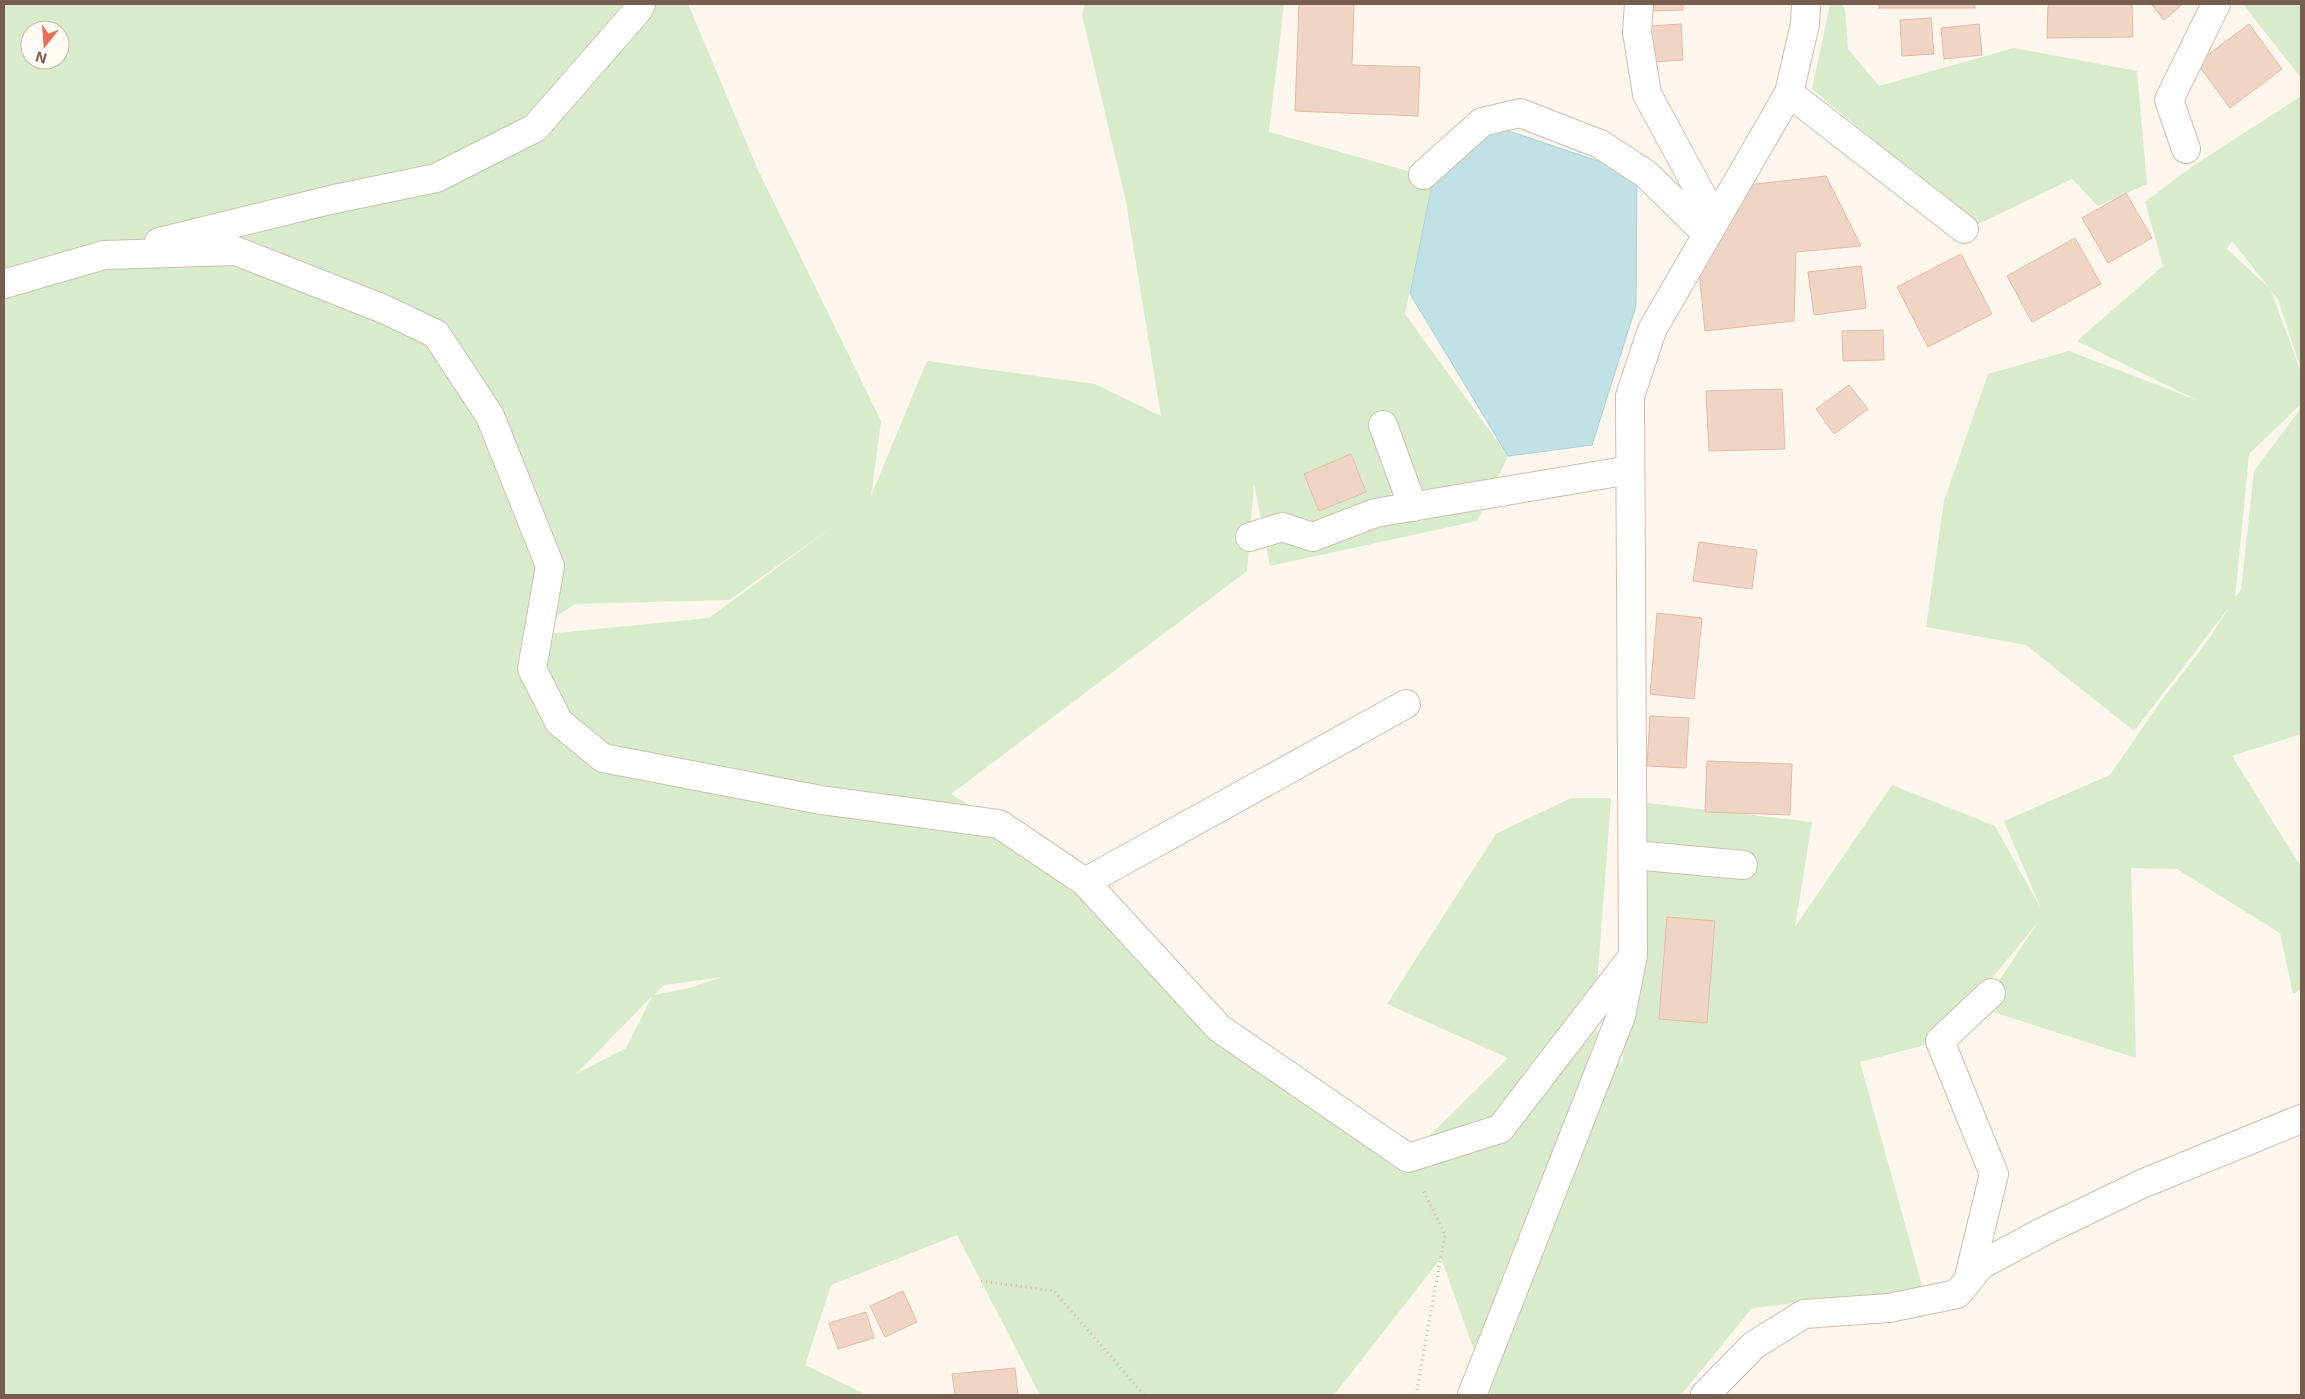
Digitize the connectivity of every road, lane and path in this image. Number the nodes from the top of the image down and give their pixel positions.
1 (641, 4) edge
2 (1639, 4) edge
3 (1806, 4) edge
4 (2216, 4) edge
5 (1789, 93) junction
6 (2186, 149) dead end
7 (1422, 175) dead end
8 (1711, 227) junction
9 (1964, 229) dead end
10 (104, 255) junction
11 (4, 284) edge
12 (1383, 425) dead end
13 (1630, 470) junction
14 (1414, 507) junction
15 (1250, 537) dead end
16 (1406, 704) dead end
17 (1633, 855) junction
18 (1743, 865) dead end
19 (1085, 882) junction
20 (1634, 955) junction
21 (1991, 993) dead end
22 (2301, 1120) edge
23 (1408, 1158) junction
24 (981, 1281) dead end
25 (1968, 1281) junction
26 (1144, 1395) edge
27 (1416, 1395) edge
28 (1472, 1395) edge
29 (1705, 1395) edge

1 - 10 street
2 - 8 street
3 - 5 street
4 - 6 street
5 - 8 street
5 - 9 street
7 - 8 street
8 - 13 street
10 - 11 street
10 - 19 street
12 - 14 street
13 - 14 street
13 - 17 street
14 - 15 street
16 - 19 street
17 - 18 street
17 - 20 street
19 - 23 street
20 - 23 street
20 - 28 street
21 - 25 street
22 - 25 street
23 - 27 path
24 - 26 path
25 - 29 street

